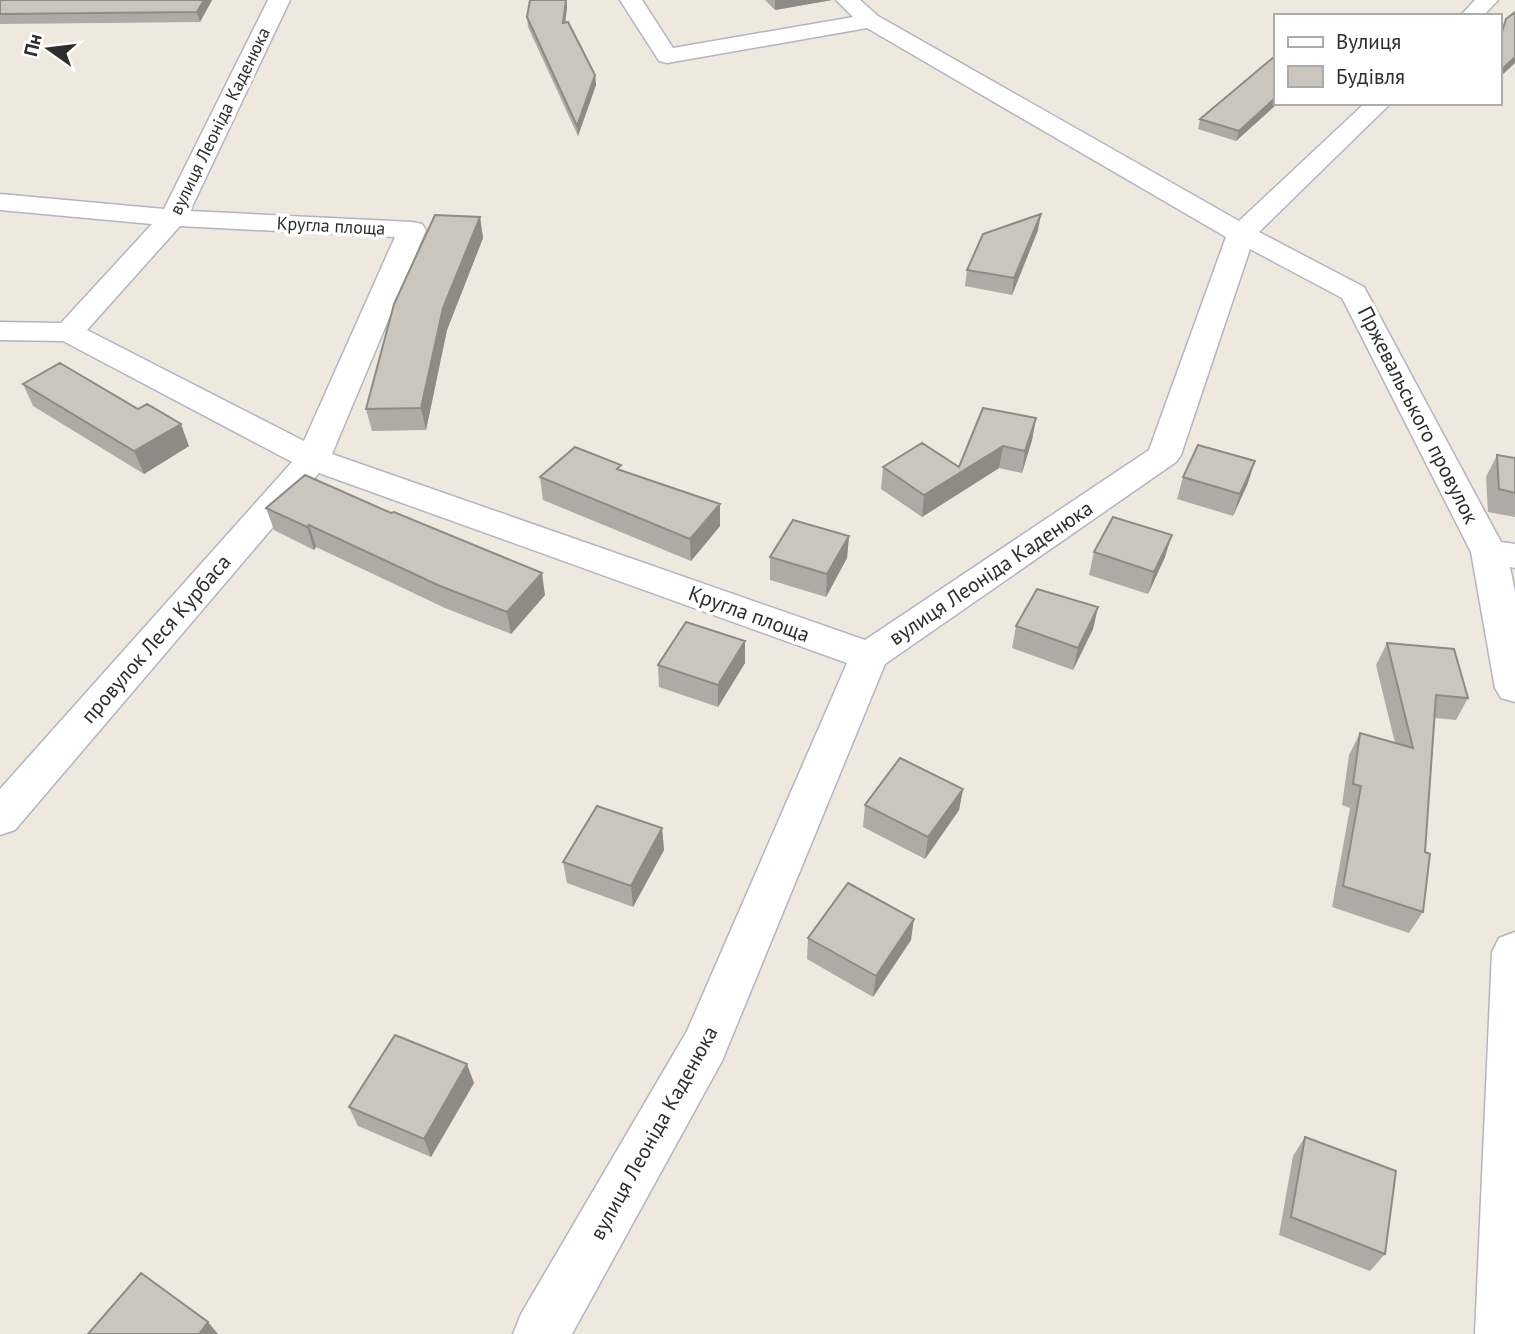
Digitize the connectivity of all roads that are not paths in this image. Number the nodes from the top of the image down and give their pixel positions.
1 (279, 0) edge
2 (631, 0) edge
3 (1487, 0) edge
4 (859, 11) edge
5 (1473, 14) edge
6 (1377, 105) edge
7 (0, 202) edge
8 (173, 218) junction
9 (1241, 234) junction
10 (0, 331) edge
11 (69, 332) junction
12 (313, 459) junction
13 (1502, 554) edge
14 (869, 656) junction
15 (1515, 688) edge
16 (0, 818) edge
17 (1515, 952) edge
18 (541, 1334) edge
19 (1503, 1334) edge

1 - 8 street, вулиця Леоніда Каденюка
2 - 4 street
3 - 5 street
4 - 9 street
6 - 9 street
7 - 8 street, Кругла площа
8 - 11 street, вулиця Леоніда Каденюка
8 - 12 street, Кругла площа
9 - 13 street, Пржевальського провулок
9 - 14 street, вулиця Леоніда Каденюка
10 - 11 street, Кругла площа
11 - 12 street, Кругла площа
12 - 14 street, Кругла площа
12 - 16 street, провулок Леся Курбаса
13 - 15 street, Пржевальського провулок
14 - 18 street, вулиця Леоніда Каденюка
17 - 19 street

